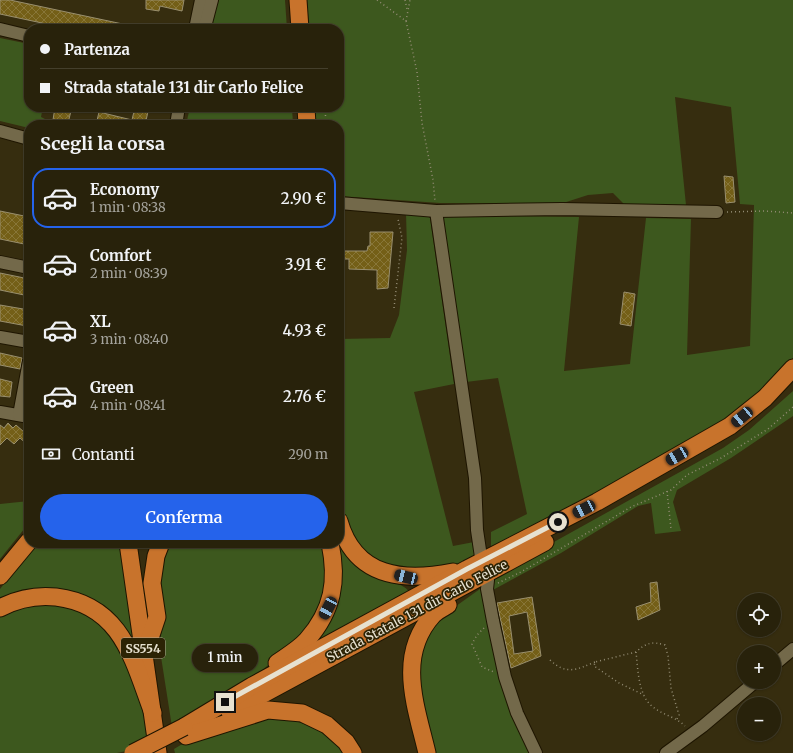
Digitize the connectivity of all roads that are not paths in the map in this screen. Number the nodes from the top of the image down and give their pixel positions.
1 (201, 0) edge
2 (212, 0) edge
3 (290, 0) edge
4 (298, 0) edge
5 (196, 24) edge
6 (206, 24) edge
7 (292, 24) edge
8 (300, 24) edge
9 (0, 29) edge
10 (24, 35) edge
11 (0, 131) edge
12 (24, 138) edge
13 (344, 203) edge
14 (436, 211) junction
15 (717, 212) road end
16 (0, 262) edge
17 (24, 267) edge
18 (0, 337) edge
19 (24, 341) edge
20 (793, 368) edge
21 (793, 382) edge
22 (0, 412) edge
23 (24, 416) edge
24 (344, 538) edge
25 (24, 547) edge
26 (129, 548) edge
27 (139, 548) edge
28 (160, 548) edge
29 (331, 548) edge
30 (481, 557) dead end
31 (467, 569) junction
32 (0, 576) edge
33 (488, 584) road end
34 (459, 590) junction
35 (0, 608) edge
36 (150, 638) junction
37 (793, 649) edge
38 (781, 659) edge
39 (252, 686) junction
40 (746, 689) edge
41 (152, 713) junction
42 (185, 731) junction
43 (133, 753) edge
44 (154, 753) edge
45 (158, 753) edge
46 (167, 753) edge
47 (353, 753) edge
48 (427, 753) edge
49 (536, 753) edge
50 (666, 753) edge

1 - 5 street
2 - 6 street
3 - 7 highway
4 - 8 highway
9 - 10 street
11 - 12 street
13 - 14 street
14 - 15 street
14 - 30 street
16 - 17 street
18 - 19 street
20 - 31 highway, Strada Statale 131 dir Carlo Felice
21 - 34 highway, Strada Statale 131 dir Carlo Felice
22 - 23 street
24 - 31 highway
25 - 32 highway
26 - 41 highway, SS554
27 - 36 highway, SS554
28 - 36 highway
29 - 39 highway
31 - 39 highway, Strada Statale 131 dir Carlo Felice
33 - 49 street
34 - 42 highway, Strada Statale 131 dir Carlo Felice
34 - 48 highway
35 - 41 highway
36 - 46 highway, SS554
37 - 38 street
39 - 42 highway
40 - 50 street
41 - 45 highway, SS554
42 - 43 highway, Strada Statale 131 dir Carlo Felice, bridge
42 - 44 highway, Strada Statale 131 dir Carlo Felice
42 - 47 highway

